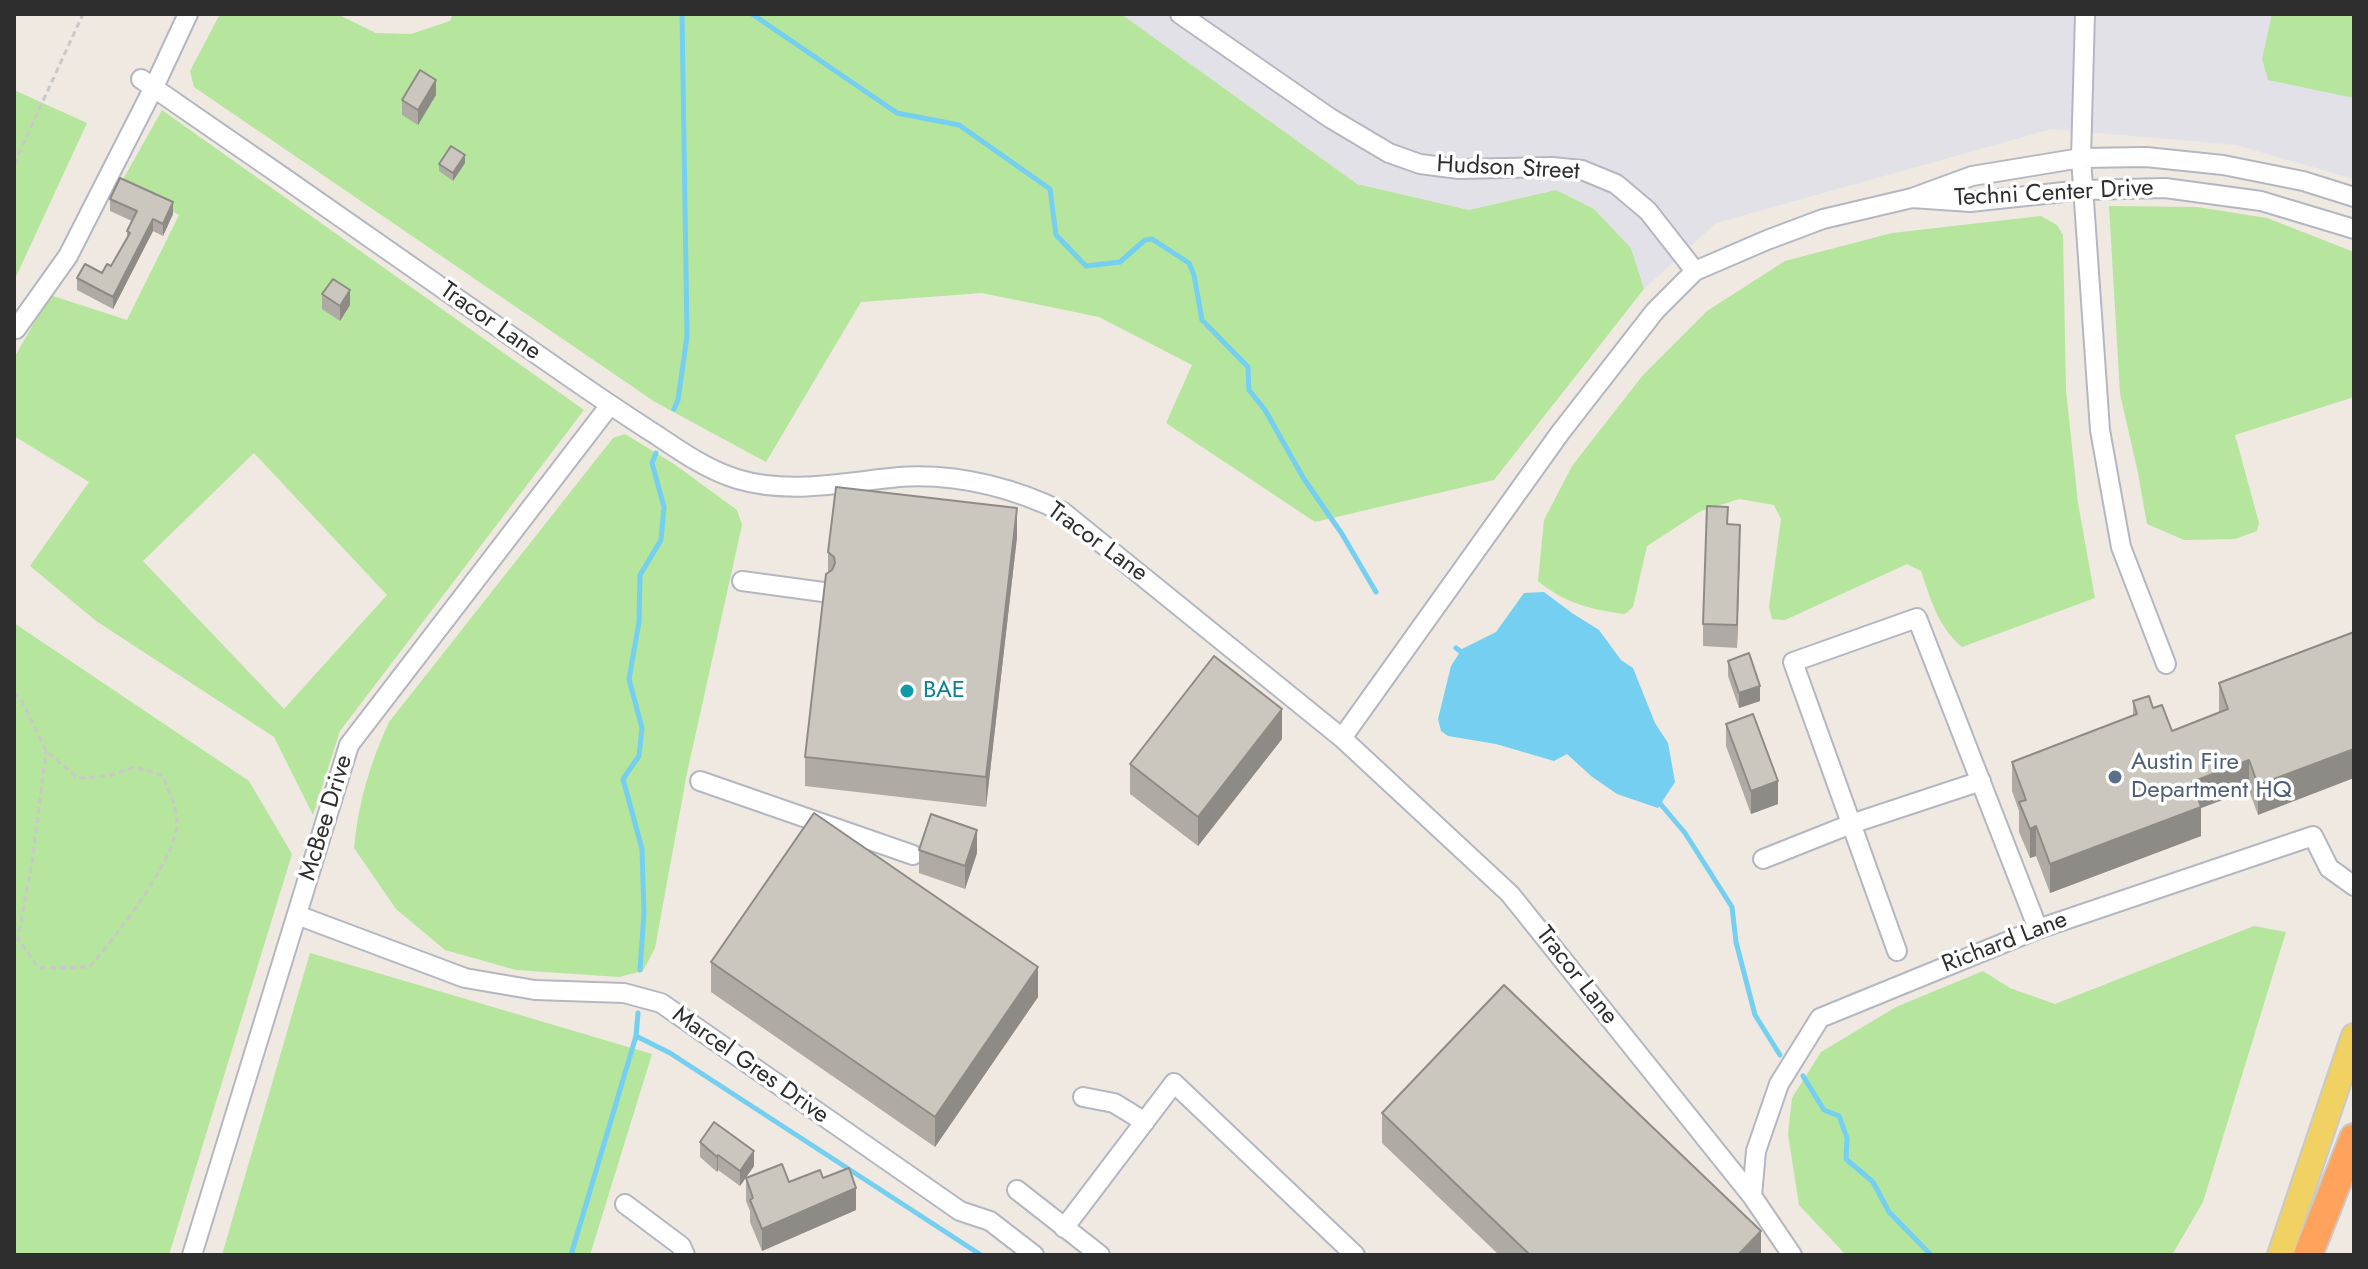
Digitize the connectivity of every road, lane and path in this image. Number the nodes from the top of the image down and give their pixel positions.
1 (83, 14) edge
2 (188, 14) edge
3 (1180, 14) edge
4 (2085, 14) edge
5 (148, 83) junction
6 (2081, 158) junction
7 (14, 164) edge
8 (2083, 190) junction
9 (2354, 197) edge
10 (1912, 198) junction
11 (2354, 229) edge
12 (1695, 271) junction
13 (16, 329) dead end
14 (610, 405) junction
15 (742, 581) dead end
16 (823, 592) edge
17 (2166, 664) dead end
18 (14, 693) edge
19 (1342, 738) junction
20 (46, 751) junction
21 (700, 781) dead end
22 (1981, 781) junction
23 (1851, 824) junction
24 (913, 855) dead end
25 (1763, 859) dead end
26 (2354, 886) edge
27 (297, 915) junction
28 (2038, 929) junction
29 (1897, 951) dead end
30 (2354, 1036) edge
31 (1083, 1097) dead end
32 (1145, 1122) junction
33 (2354, 1138) edge
34 (1017, 1190) dead end
35 (1752, 1196) junction
36 (625, 1204) dead end
37 (1064, 1228) junction
38 (192, 1255) edge
39 (685, 1255) edge
40 (1034, 1255) edge
41 (1100, 1255) edge
42 (1355, 1255) edge
43 (1792, 1255) edge
44 (2280, 1255) edge
45 (2308, 1255) edge

1 - 7 path
2 - 5 street
3 - 12 street, Hudson Street
4 - 6 street
5 - 13 street
5 - 14 street, Tracor Lane
6 - 8 street
6 - 9 street, Techni Center Drive
6 - 10 street, Techni Center Drive
8 - 10 street, Techni Center Drive
8 - 11 street, Techni Center Drive
8 - 17 street
10 - 12 street
12 - 19 street
14 - 19 street, Tracor Lane
14 - 27 street, McBee Drive
15 - 16 street
18 - 20 path
19 - 35 street, Tracor Lane
20 - 20 path
21 - 24 street
22 - 23 street
22 - 23 street
22 - 28 street
23 - 25 street
23 - 29 street
26 - 28 street, Richard Lane
27 - 38 street, McBee Drive
27 - 40 street, Marcel Gres Drive
28 - 35 street, Richard Lane
30 - 44 main road
31 - 32 street
32 - 37 street
32 - 42 street
33 - 45 highway
34 - 37 street
35 - 43 street, Tracor Lane
36 - 39 street
37 - 41 street

